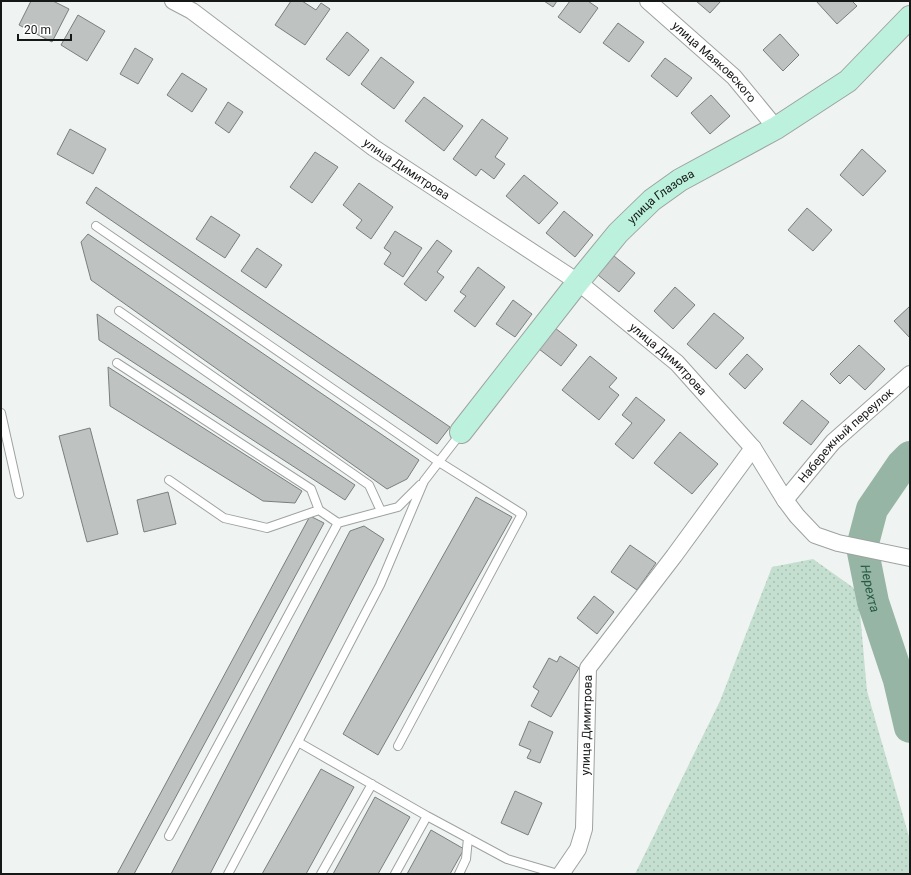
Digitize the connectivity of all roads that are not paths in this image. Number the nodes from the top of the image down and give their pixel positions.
1 (173, 1) edge
2 (648, 1) edge
3 (910, 17) edge
4 (776, 128) junction
5 (96, 226) dead end
6 (578, 282) junction
7 (119, 311) dead end
8 (117, 364) dead end
9 (910, 374) edge
10 (1, 412) edge
11 (461, 432) joint
12 (754, 448) junction
13 (439, 462) junction
14 (169, 480) dead end
15 (424, 481) junction
16 (19, 494) dead end
17 (786, 500) junction
18 (319, 510) junction
19 (381, 511) junction
20 (338, 523) junction
21 (908, 558) edge
22 (298, 742) junction
23 (398, 746) dead end
24 (372, 784) junction
25 (427, 816) junction
26 (169, 836) dead end
27 (468, 838) junction
28 (228, 874) edge
29 (321, 874) edge
30 (395, 874) edge
31 (459, 874) edge
32 (560, 874) edge

1 - 6 street, улица Димитрова
2 - 4 street, улица Маяковского
3 - 4 street, улица Глазова
4 - 6 street, улица Глазова
5 - 13 lane
6 - 11 street, улица Глазова
6 - 12 street, улица Димитрова
7 - 19 lane
8 - 18 lane
9 - 17 street, Набережный переулок
10 - 16 lane
11 - 13 lane
12 - 17 street
12 - 32 street, улица Димитрова
13 - 15 lane
13 - 23 lane
14 - 18 lane
15 - 19 lane
15 - 22 lane
17 - 21 street
18 - 20 lane
19 - 20 lane
20 - 26 lane
22 - 24 lane
22 - 28 lane
24 - 25 lane
24 - 29 lane
25 - 27 lane
25 - 30 lane
27 - 31 lane
27 - 32 lane

